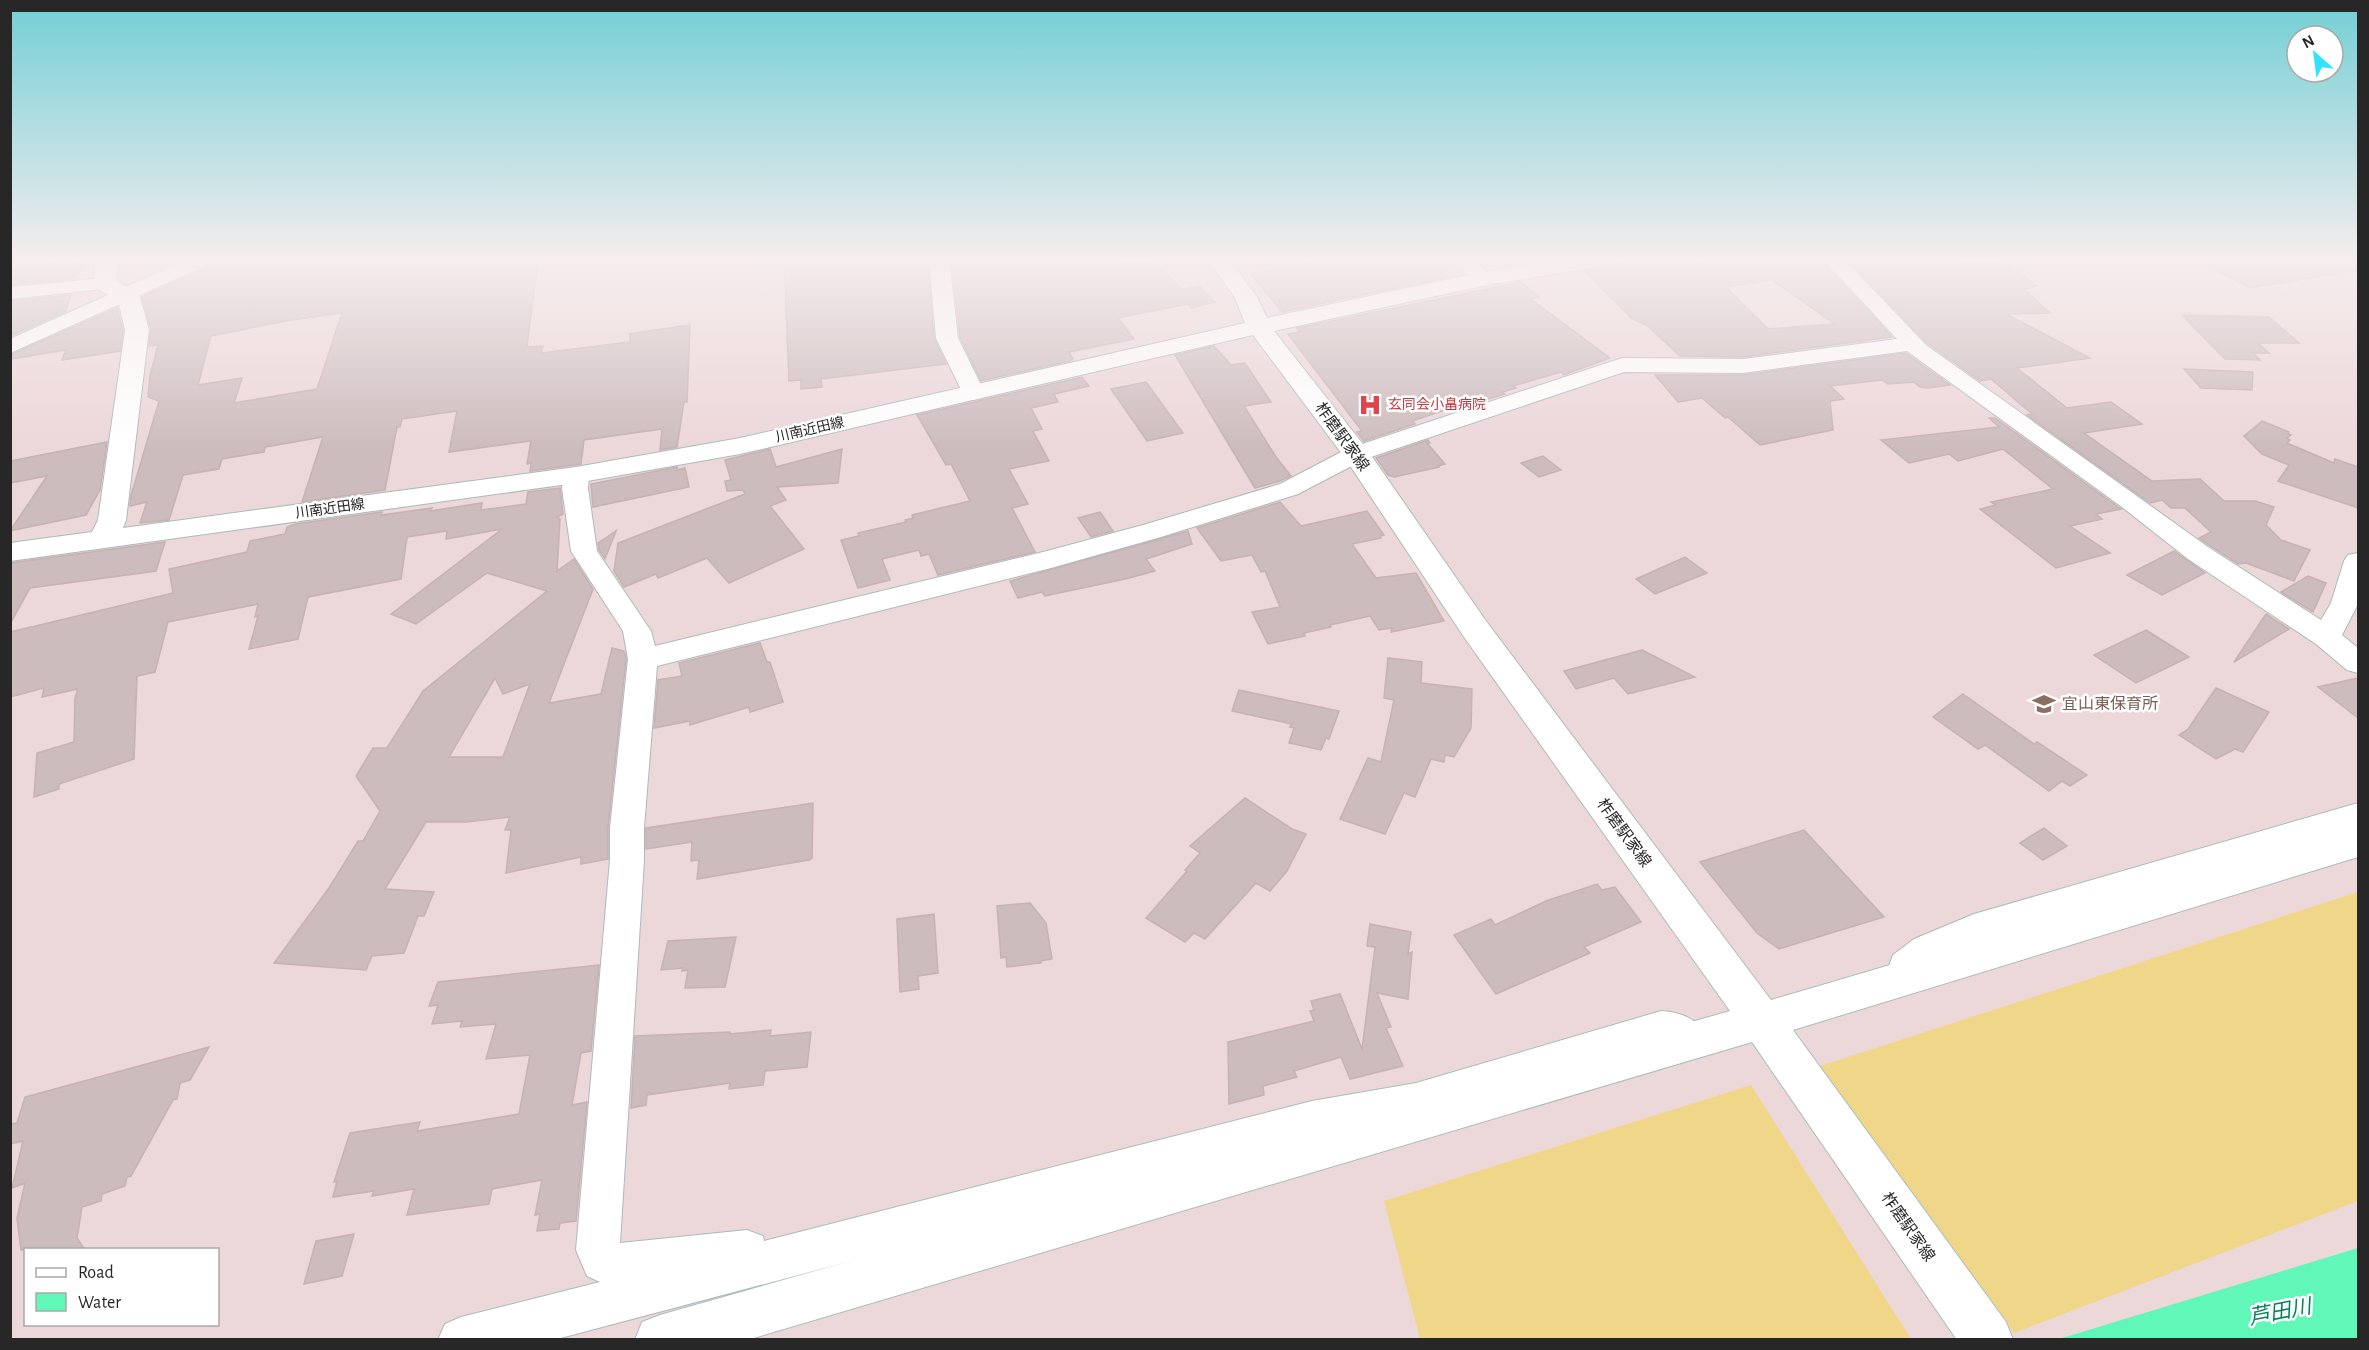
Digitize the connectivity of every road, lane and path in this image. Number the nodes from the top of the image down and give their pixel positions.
1 (48, 322) edge
2 (135, 322) edge
3 (945, 322) edge
4 (1258, 322) edge
5 (1283, 322) edge
6 (1894, 322) edge
7 (1260, 327) junction
8 (1913, 344) junction
9 (10, 347) edge
10 (973, 393) junction
11 (1356, 454) junction
12 (576, 475) junction
13 (102, 541) junction
14 (10, 552) edge
15 (2358, 561) edge
16 (2326, 637) junction
17 (643, 659) junction
18 (2358, 663) edge
19 (2358, 816) edge
20 (2358, 842) edge
21 (1903, 980) junction
22 (1771, 1033) junction
23 (1690, 1040) junction
24 (796, 1255) junction
25 (461, 1340) edge
26 (660, 1340) edge
27 (1988, 1340) edge

1 - 9 street
2 - 13 main road
3 - 10 street
4 - 7 main road, 柞磨駅家線
5 - 7 main road, 川南近田線
6 - 8 street
7 - 10 main road, 川南近田線
7 - 11 main road, 柞磨駅家線
8 - 11 street
8 - 16 street
10 - 12 main road, 川南近田線
11 - 17 street
11 - 22 main road, 柞磨駅家線
12 - 13 main road, 川南近田線
12 - 17 street
13 - 14 main road, 川南近田線
15 - 16 street
16 - 18 street
17 - 24 street
19 - 21 street
20 - 21 main road
21 - 22 main road
22 - 23 main road
22 - 27 main road, 柞磨駅家線
23 - 24 street
23 - 26 main road
24 - 25 street

